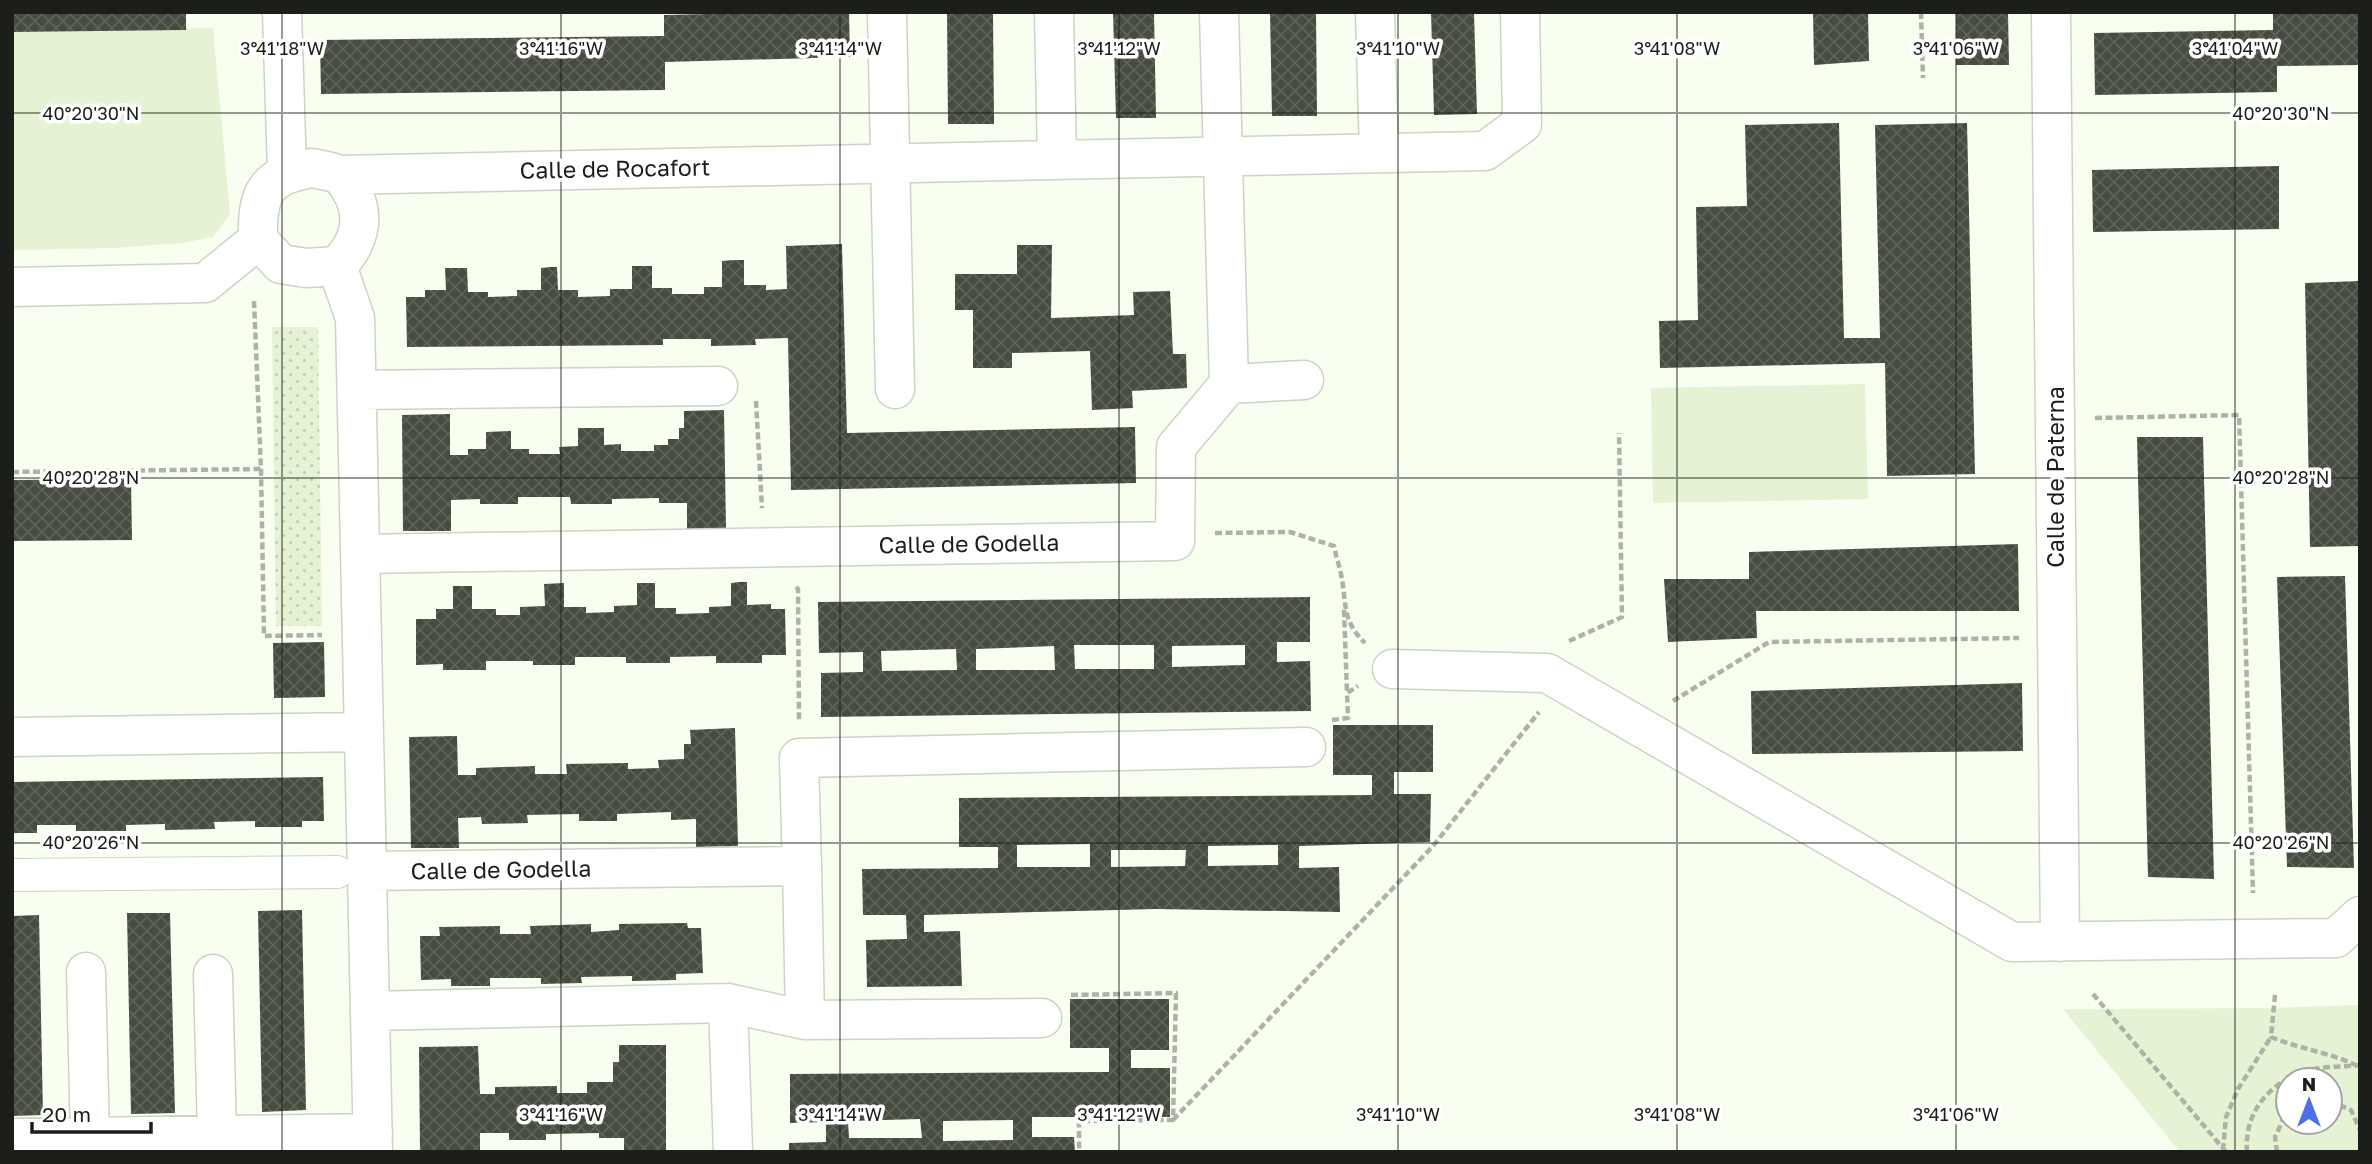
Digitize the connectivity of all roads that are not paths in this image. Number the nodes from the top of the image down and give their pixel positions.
1 (282, 12) edge
2 (887, 12) edge
3 (1054, 12) edge
4 (1219, 12) edge
5 (1375, 12) edge
6 (1520, 12) edge
7 (2051, 12) edge
8 (1379, 153) junction
9 (1222, 156) junction
10 (1057, 160) junction
11 (891, 163) junction
12 (287, 172) junction
13 (339, 175) junction
14 (258, 240) junction
15 (337, 266) junction
16 (12, 287) edge
17 (1304, 380) dead end
18 (1229, 384) junction
19 (718, 386) road end
20 (895, 389) dead end
21 (357, 390) junction
22 (360, 554) junction
23 (1392, 669) road end
24 (364, 732) junction
25 (12, 737) edge
26 (1306, 747) road end
27 (802, 866) junction
28 (352, 872) junction
29 (12, 875) edge
30 (2360, 916) edge
31 (2060, 942) junction
32 (86, 972) dead end
33 (213, 974) dead end
34 (728, 1003) junction
35 (370, 1011) junction
36 (1042, 1018) road end
37 (805, 1020) junction
38 (217, 1135) junction
39 (89, 1137) junction
40 (12, 1138) edge
41 (373, 1142) edge
42 (733, 1152) edge

1 - 12 street
2 - 11 street
3 - 10 street
4 - 9 street
5 - 8 street
6 - 8 street, Calle de Rocafort
7 - 31 street, Calle de Paterna
8 - 9 street, Calle de Rocafort
9 - 10 street, Calle de Rocafort
9 - 18 street
10 - 11 street, Calle de Rocafort
11 - 13 street, Calle de Rocafort
11 - 20 street
12 - 13 street
12 - 14 street
13 - 15 street
14 - 15 street
14 - 16 street
15 - 21 street
17 - 18 street
18 - 22 street, Calle de Godella
19 - 21 street
21 - 22 street
22 - 24 street
23 - 31 street
24 - 25 street
24 - 28 street
26 - 27 street
27 - 28 street, Calle de Godella
27 - 37 street
28 - 29 street, Calle de Godella
28 - 35 street
30 - 31 street
32 - 39 street
33 - 38 street
34 - 35 street
34 - 37 street
34 - 42 street
35 - 41 street
36 - 37 street
38 - 39 street
38 - 41 street
39 - 40 street

